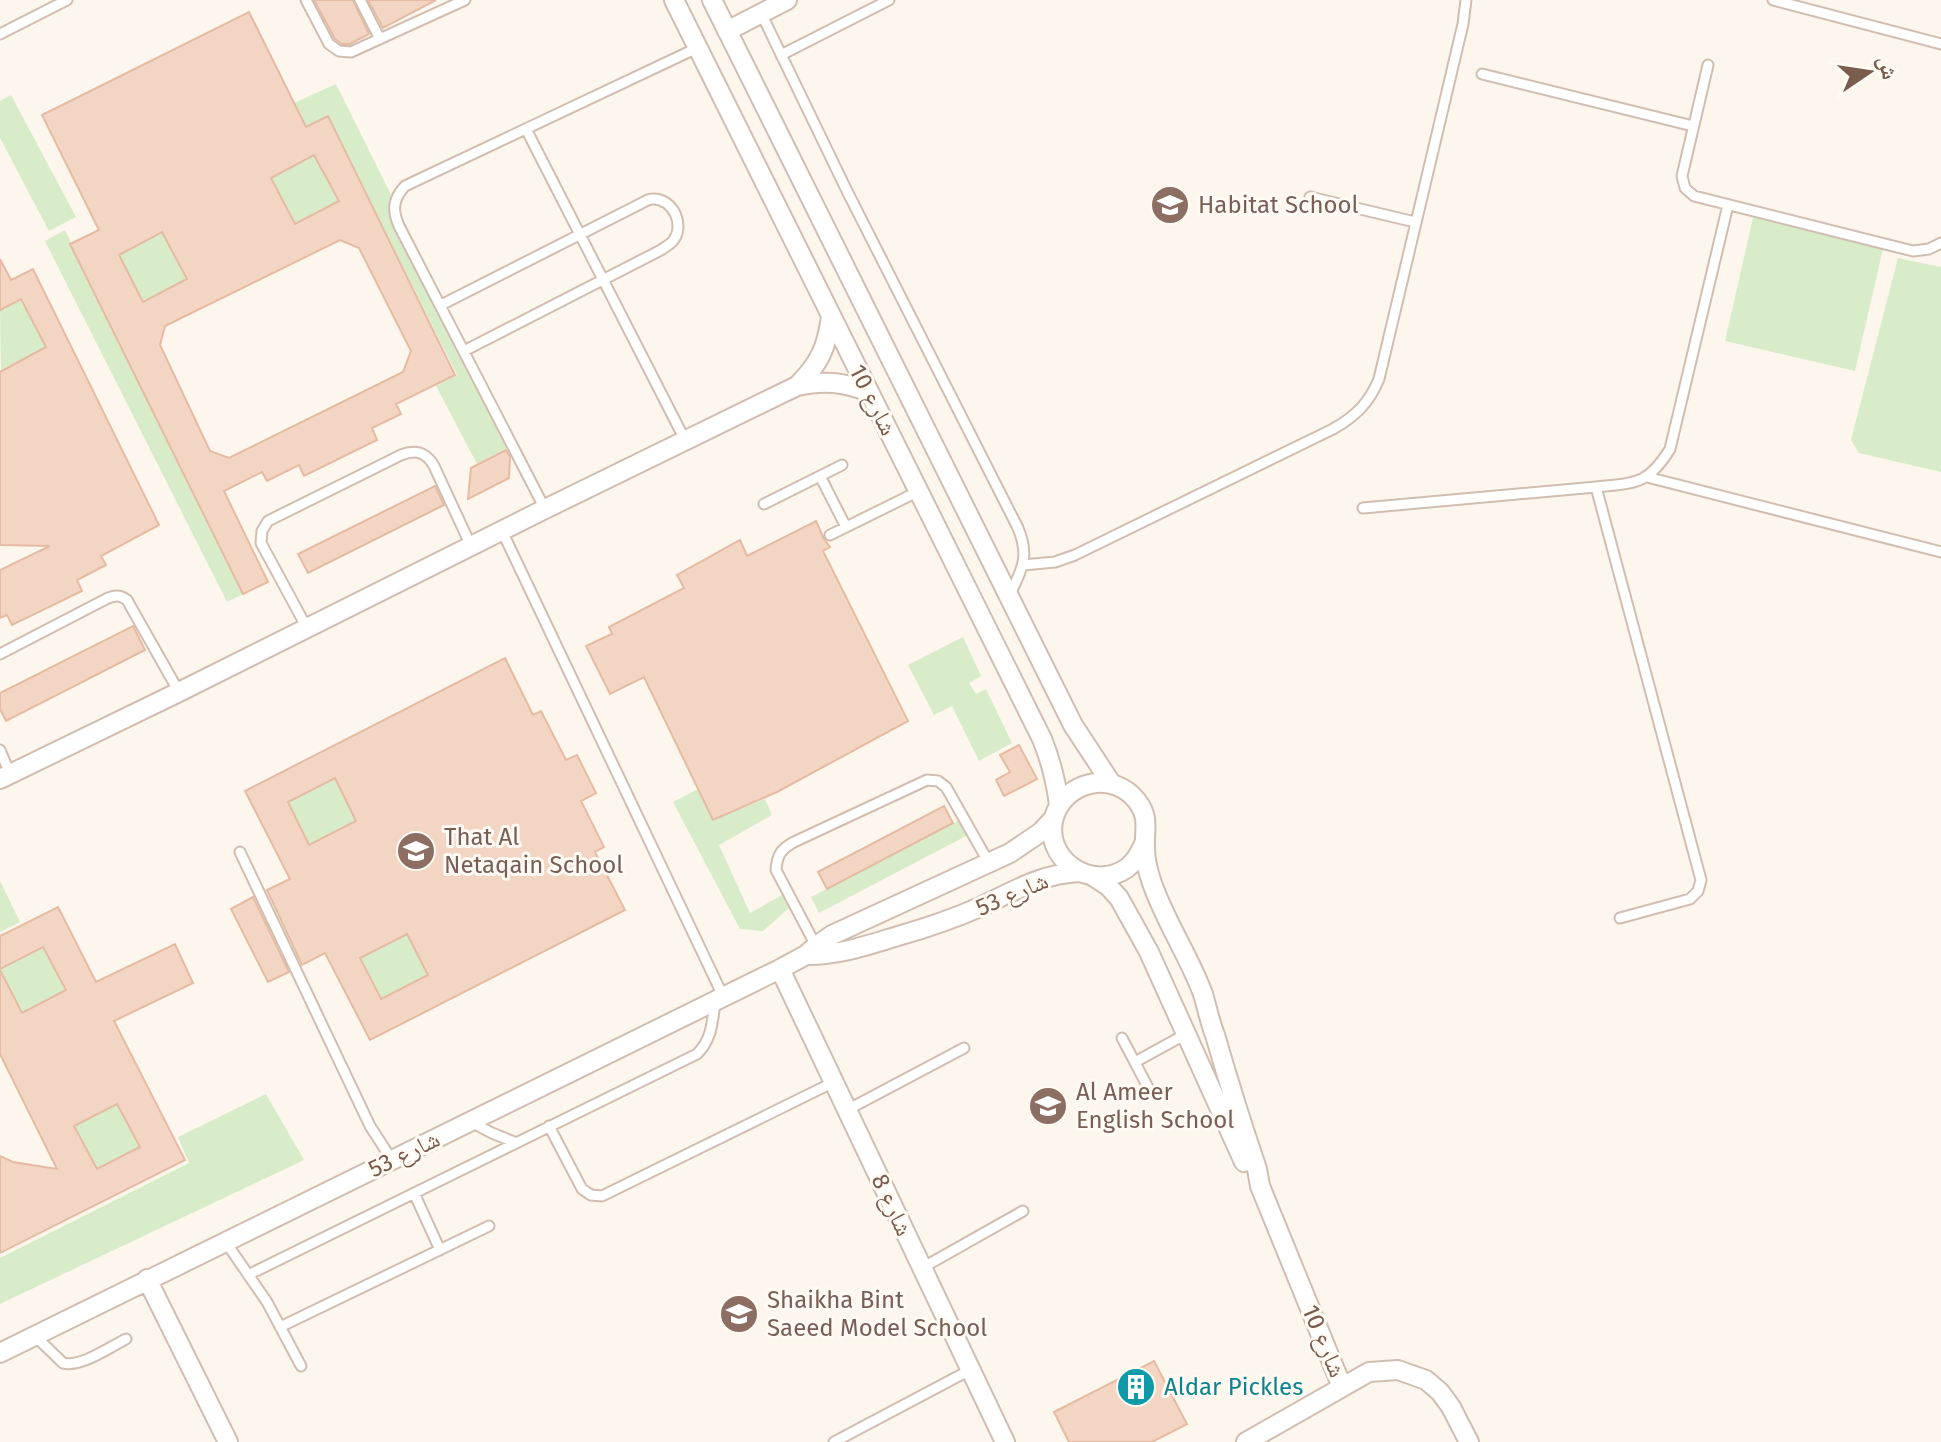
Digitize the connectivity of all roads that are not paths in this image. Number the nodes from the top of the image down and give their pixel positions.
1 (67, 0) edge
2 (306, 0) edge
3 (360, 0) edge
4 (465, 0) edge
5 (674, 0) edge
6 (712, 0) edge
7 (787, 0) edge
8 (889, 0) edge
9 (1466, 0) edge
10 (1773, 0) edge
11 (1788, 2) edge
12 (761, 13) junction
13 (727, 31) junction
14 (0, 34) edge
15 (380, 39) junction
16 (1941, 44) edge
17 (697, 48) junction
18 (781, 55) junction
19 (1708, 65) dead end
20 (1482, 74) dead end
21 (1693, 126) junction
22 (526, 129) junction
23 (1310, 197) dead end
24 (1728, 205) junction
25 (1415, 222) junction
26 (580, 234) junction
27 (1941, 243) edge
28 (603, 280) junction
29 (441, 305) junction
30 (831, 316) junction
31 (464, 351) junction
32 (797, 386) junction
33 (869, 392) junction
34 (685, 440) junction
35 (842, 465) dead end
36 (820, 476) junction
37 (1647, 477) junction
38 (1596, 487) junction
39 (919, 491) junction
40 (764, 504) dead end
41 (1363, 508) dead end
42 (545, 509) junction
43 (846, 527) junction
44 (502, 531) junction
45 (830, 535) dead end
46 (471, 546) junction
47 (1941, 552) edge
48 (1023, 565) junction
49 (1009, 596) junction
50 (307, 628) junction
51 (0, 654) edge
52 (179, 692) junction
53 (0, 750) edge
54 (5, 776) edge
55 (1111, 783) junction
56 (1056, 812) junction
57 (1144, 844) junction
58 (240, 852) dead end
59 (989, 863) junction
60 (1087, 874) junction
61 (1620, 918) dead end
62 (811, 950) junction
63 (780, 969) junction
64 (719, 998) junction
65 (1213, 1031) junction
66 (1188, 1037) junction
67 (1122, 1038) dead end
68 (964, 1048) dead end
69 (1135, 1062) junction
70 (834, 1082) junction
71 (1151, 1093) dead end
72 (847, 1110) junction
73 (471, 1122) junction
74 (549, 1126) junction
75 (514, 1142) junction
76 (392, 1160) junction
77 (1260, 1186) junction
78 (414, 1193) junction
79 (1023, 1211) dead end
80 (489, 1226) dead end
81 (225, 1241) junction
82 (440, 1250) junction
83 (922, 1268) junction
84 (248, 1275) junction
85 (147, 1279) junction
86 (280, 1327) junction
87 (34, 1335) junction
88 (126, 1339) dead end
89 (0, 1353) edge
90 (301, 1366) dead end
91 (970, 1370) junction
92 (1342, 1387) junction
93 (228, 1442) edge
94 (834, 1442) edge
95 (1005, 1442) edge
96 (1246, 1442) edge
97 (1469, 1442) edge

1 - 14 lane
2 - 15 lane
3 - 15 lane
4 - 15 lane
5 - 17 street, شارع 10
6 - 13 street, شارع 10
7 - 12 street
8 - 18 lane
9 - 25 lane
10 - 11 lane
11 - 16 lane
12 - 13 street
12 - 18 lane
13 - 49 street, شارع 10
17 - 22 lane
17 - 30 street, شارع 10
18 - 48 lane
19 - 21 lane
20 - 21 lane
21 - 24 lane
22 - 26 lane
22 - 29 lane
23 - 25 lane
24 - 27 lane
24 - 37 lane
25 - 48 lane
26 - 28 lane
26 - 28 lane
26 - 29 lane
28 - 31 lane
28 - 34 lane
29 - 31 lane
30 - 32 street
30 - 33 street, شارع 10
31 - 42 lane
32 - 33 street
32 - 34 street
33 - 39 street, شارع 10
34 - 42 street
35 - 36 lane
36 - 40 lane
36 - 43 lane
37 - 38 lane
37 - 47 lane
38 - 41 lane
38 - 61 lane
39 - 43 lane
39 - 56 street, شارع 10
42 - 44 street
43 - 45 lane
44 - 46 street
44 - 64 lane
46 - 50 street
46 - 50 lane
48 - 49 lane
49 - 55 street, شارع 10
50 - 52 street
51 - 52 lane
52 - 54 street
53 - 54 lane
55 - 56 street
55 - 57 street
56 - 59 street, شارع 53
56 - 60 street
57 - 60 street
57 - 65 street, شارع 10
58 - 76 lane
59 - 62 street, شارع 53
59 - 62 lane
60 - 62 street, شارع 53
60 - 66 street, شارع 10
62 - 63 street, شارع 53
63 - 64 street, شارع 53
63 - 70 street, شارع 8
64 - 73 street, شارع 53
64 - 74 lane
65 - 66 street
65 - 77 street, شارع 10
66 - 69 lane
66 - 77 street, شارع 10
67 - 69 lane
68 - 72 lane
69 - 71 lane
70 - 72 street, شارع 8
70 - 74 lane
72 - 83 street, شارع 8
73 - 75 lane
73 - 76 street, شارع 53
74 - 75 lane
75 - 78 lane
76 - 81 street, شارع 53
77 - 92 street, شارع 10
78 - 82 lane
78 - 84 lane
79 - 83 lane
80 - 82 lane
81 - 84 lane
81 - 85 street, شارع 53
82 - 86 lane
83 - 91 street, شارع 8
84 - 86 lane
85 - 87 street, شارع 53
85 - 93 street
86 - 90 lane
87 - 88 lane
87 - 89 street, شارع 53
91 - 94 lane
91 - 95 street, شارع 8
92 - 96 street
92 - 97 street, شارع 10

